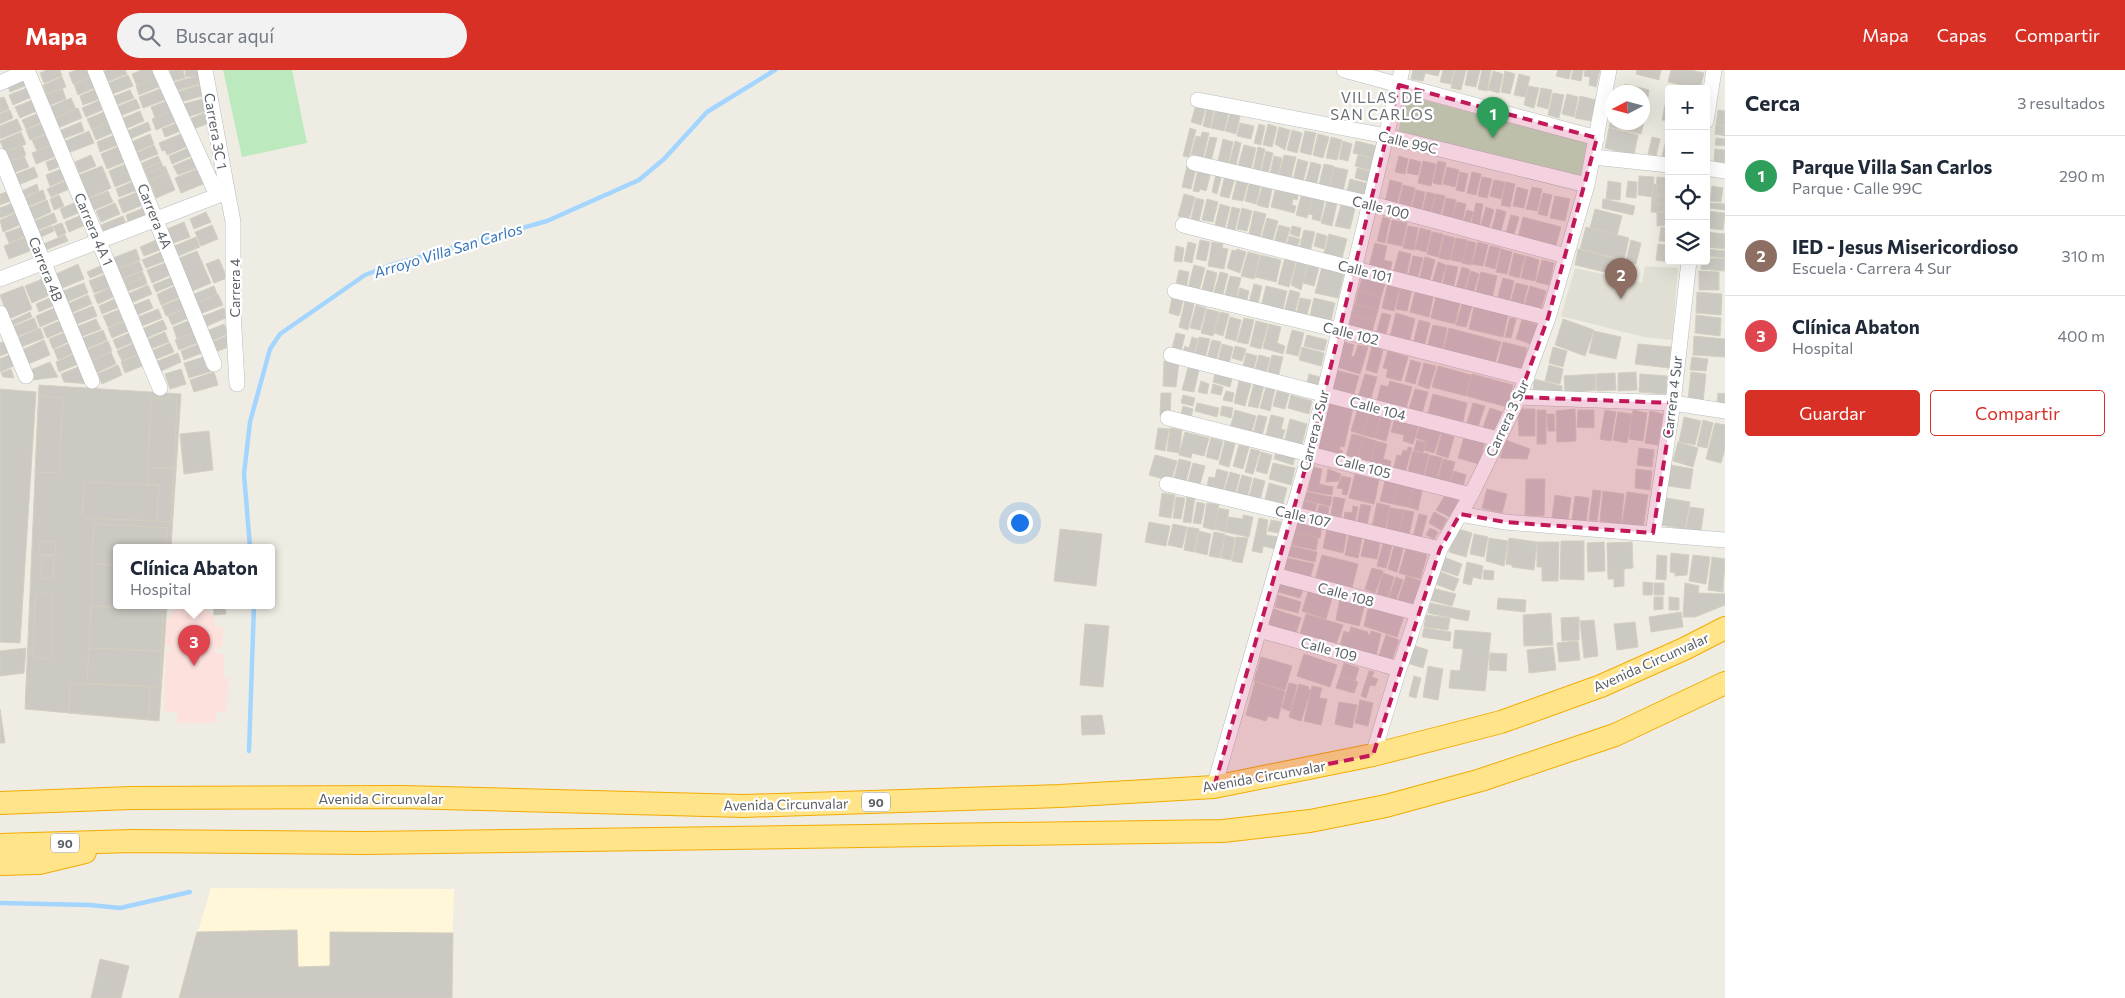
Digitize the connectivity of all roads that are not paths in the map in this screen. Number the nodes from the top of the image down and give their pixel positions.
1 (27, 70) edge
2 (95, 70) edge
3 (160, 70) edge
4 (205, 70) edge
5 (1344, 70) edge
6 (1610, 70) edge
7 (1714, 70) edge
8 (1400, 77) edge
9 (0, 83) edge
10 (1710, 96) edge
11 (1198, 100) dead end
12 (1386, 136) junction
13 (1597, 138) junction
14 (0, 156) edge
15 (1593, 157) junction
16 (1194, 163) dead end
17 (1665, 165) edge
18 (1710, 169) edge
19 (1725, 171) edge
20 (1587, 185) junction
21 (222, 193) junction
22 (1372, 204) junction
23 (156, 217) junction
24 (1183, 225) dead end
25 (99, 240) junction
26 (1566, 256) junction
27 (43, 262) junction
28 (1688, 265) edge
29 (1355, 268) junction
30 (0, 279) edge
31 (1175, 291) dead end
32 (0, 313) edge
33 (1548, 318) junction
34 (1339, 330) junction
35 (1170, 355) dead end
36 (214, 364) dead end
37 (26, 376) dead end
38 (1527, 378) junction
39 (92, 382) dead end
40 (237, 384) dead end
41 (160, 388) dead end
42 (1323, 393) junction
43 (1519, 398) junction
44 (1673, 403) junction
45 (1725, 411) edge
46 (1168, 418) dead end
47 (1498, 439) junction
48 (1310, 452) junction
49 (1167, 484) dead end
50 (1471, 495) junction
51 (1292, 514) junction
52 (1460, 514) junction
53 (1653, 533) junction
54 (1725, 540) edge
55 (1440, 549) junction
56 (1275, 575) junction
57 (1417, 613) junction
58 (1725, 628) edge
59 (1259, 630) junction
60 (1399, 669) junction
61 (1725, 683) edge
62 (1373, 755) junction
63 (1214, 787) junction
64 (0, 803) edge
65 (131, 841) junction
66 (0, 845) edge
67 (0, 864) edge

1 - 9 street
1 - 25 street, Carrera 4A 1
2 - 23 street, Carrera 4A
3 - 21 street, Carrera 4
4 - 21 street, Carrera 3C 1
5 - 8 street
6 - 13 street, Carrera 3 Sur
7 - 10 street
8 - 12 street, Carrera 2 Sur
8 - 13 street
11 - 12 street, Calle 99C
12 - 20 street, Calle 99C
12 - 22 street, Carrera 2 Sur
13 - 15 street, Carrera 3 Sur
14 - 27 street, Carrera 4B
15 - 17 street
15 - 20 street, Carrera 3 Sur
16 - 22 street, Calle 100
18 - 19 street
20 - 26 street, Carrera 3 Sur
21 - 23 street
21 - 40 street, Carrera 4
22 - 26 street, Calle 100
22 - 29 street, Carrera 2 Sur
23 - 25 street
23 - 36 street, Carrera 4A
24 - 29 street, Calle 101
25 - 27 street
25 - 41 street, Carrera 4A 1
26 - 33 street, Carrera 3 Sur
27 - 30 street
27 - 39 street, Carrera 4B
28 - 44 street, Carrera 4 Sur
29 - 33 street, Calle 101
29 - 34 street, Carrera 2 Sur
31 - 34 street, Calle 102
32 - 37 street
33 - 38 street, Carrera 3 Sur
34 - 38 street, Calle 102
34 - 42 street, Carrera 2 Sur
35 - 42 street, Calle 104
38 - 43 street, Carrera 3 Sur
42 - 47 street, Calle 104
42 - 48 street, Carrera 2 Sur
43 - 44 street
43 - 47 street, Carrera 3 Sur
44 - 45 street
44 - 53 street, Carrera 4 Sur
46 - 48 street, Calle 105
47 - 50 street, Carrera 3 Sur
48 - 50 street, Calle 105
48 - 51 street, Carrera 2 Sur
49 - 51 street, Calle 107
50 - 52 street, Carrera 3 Sur
51 - 55 street, Calle 107
51 - 56 street, Carrera 2 Sur
52 - 53 street
52 - 55 street, Carrera 3 Sur
53 - 54 street
55 - 57 street, Carrera 3 Sur
56 - 57 street, Calle 108
56 - 59 street, Carrera 2 Sur
57 - 60 street, Carrera 3 Sur
58 - 62 highway, Avenida Circunvalar / 90
59 - 60 street, Calle 109
59 - 63 street, Carrera 2 Sur
60 - 62 street, Carrera 3 Sur
61 - 65 highway, 90
62 - 63 highway, Avenida Circunvalar / 90
63 - 64 highway, Avenida Circunvalar / 90
65 - 66 highway, 90
65 - 67 highway

